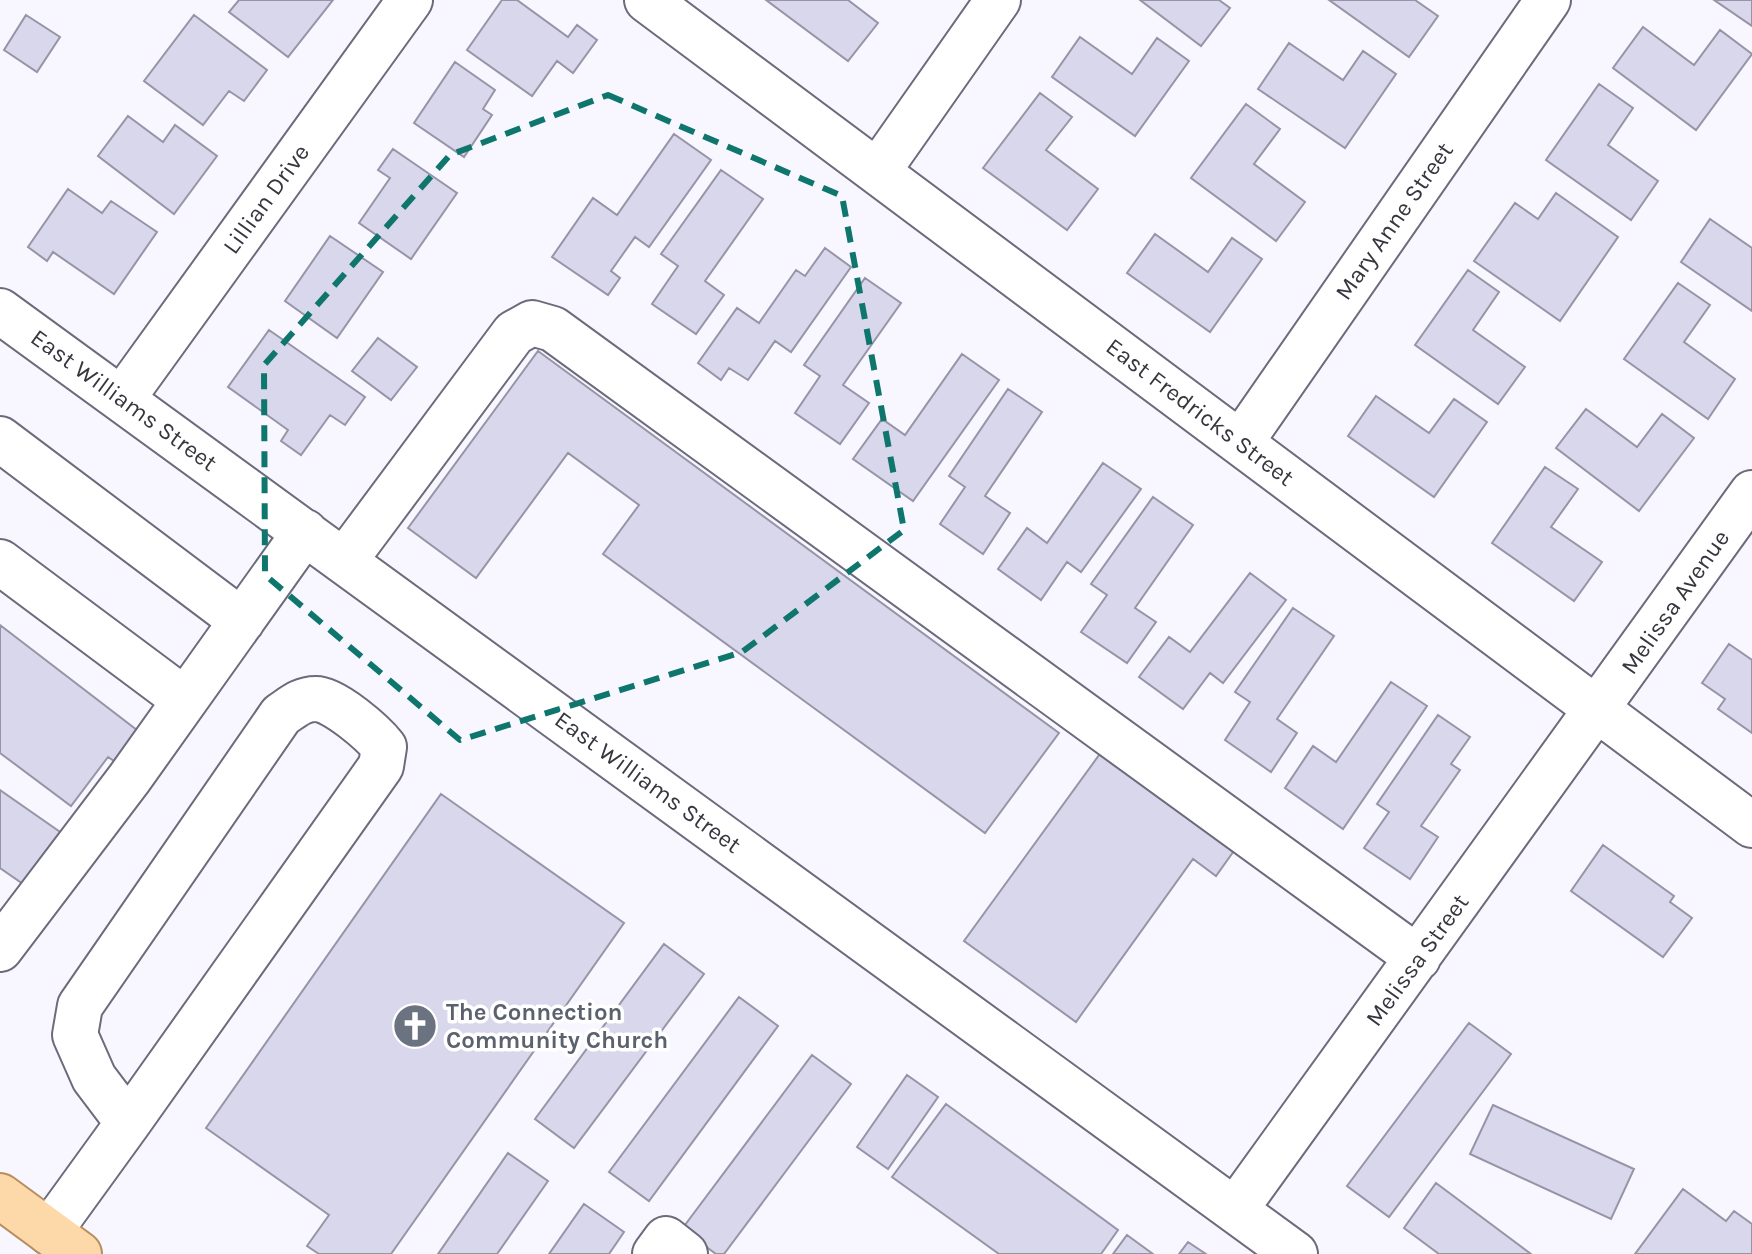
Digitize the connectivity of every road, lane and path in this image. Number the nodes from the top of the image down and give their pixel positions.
1 (410, 0) edge
2 (647, 0) edge
3 (998, 0) edge
4 (1548, 0) edge
5 (878, 171) junction
6 (0, 311) edge
7 (122, 399) junction
8 (0, 439) edge
9 (1241, 442) junction
10 (1752, 493) edge
11 (305, 532) junction
12 (345, 560) junction
13 (0, 562) edge
14 (242, 621) junction
15 (185, 700) junction
16 (1598, 710) junction
17 (1752, 825) edge
18 (2, 943) edge
19 (1418, 958) junction
20 (128, 1123) junction
21 (0, 1196) edge
22 (1235, 1210) junction
23 (64, 1243) edge
24 (655, 1254) edge
25 (685, 1254) edge
26 (1295, 1254) edge

1 - 7 street, Lillian Drive
2 - 5 street, East Fredricks Street
3 - 5 street
4 - 9 street, Mary Anne Street
5 - 9 street, East Fredricks Street
6 - 7 street, East Williams Street
7 - 11 street, East Williams Street
8 - 14 street
9 - 16 street, East Fredricks Street
10 - 16 street, Melissa Avenue
11 - 12 street, East Williams Street
11 - 14 street
12 - 19 street
12 - 22 street, East Williams Street
13 - 15 street
14 - 15 street
15 - 18 street
16 - 17 street, East Fredricks Street
16 - 19 street, Melissa Street
19 - 22 street, Melissa Street
20 - 20 street
20 - 23 street
21 - 23 main road
22 - 26 street, East Williams Street
24 - 25 street

